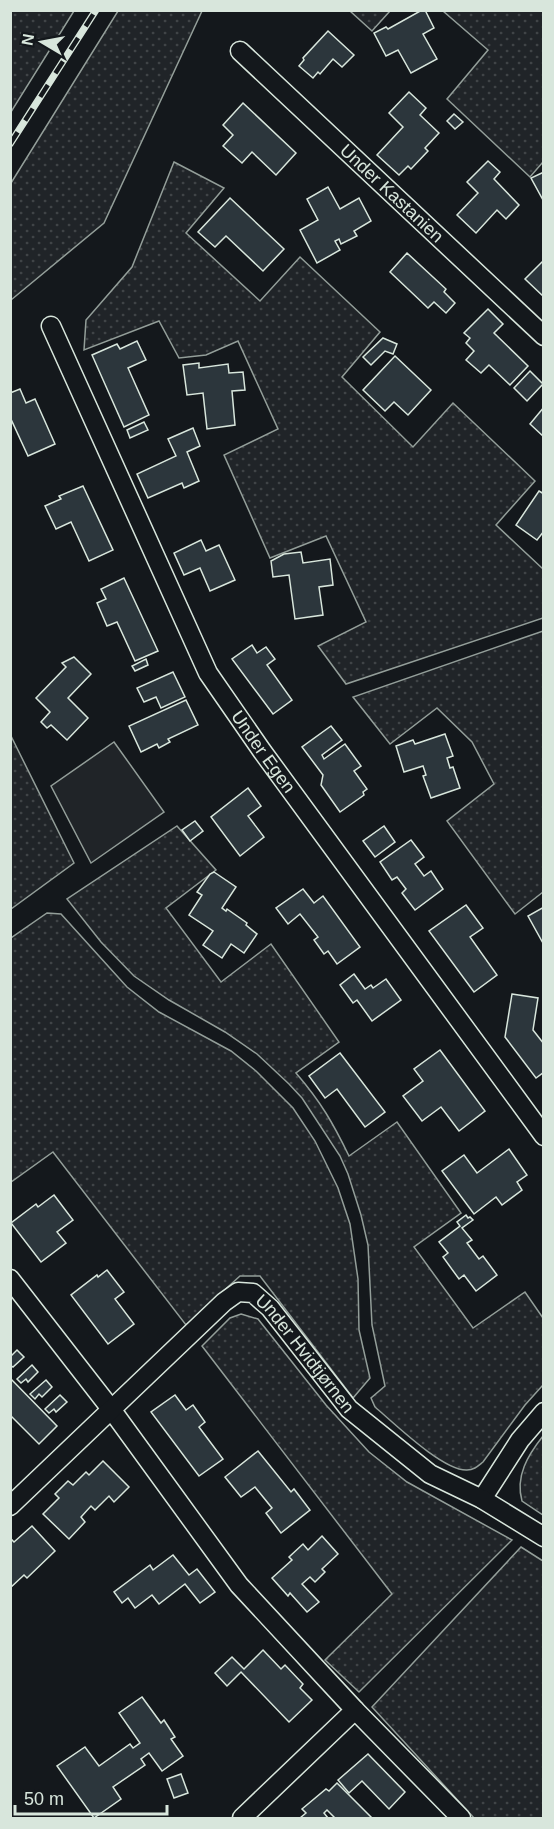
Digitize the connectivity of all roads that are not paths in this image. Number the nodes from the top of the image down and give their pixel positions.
1 (240, 51) dead end
2 (51, 326) dead end
3 (543, 336) edge
4 (543, 1136) edge
5 (10, 1279) edge
6 (111, 1409) junction
7 (543, 1412) edge
8 (482, 1499) junction
9 (10, 1506) edge
10 (543, 1537) edge
11 (355, 1710) junction
12 (242, 1818) edge
13 (461, 1818) edge

1 - 3 street, Under Kastanien
2 - 4 street, Under Egen
5 - 6 street
6 - 8 street, Under Hvidtjørnen
6 - 9 street, Under Hvidtjørnen
6 - 11 street
7 - 8 street
8 - 10 street, Under Hvidtjørnen
11 - 12 street
11 - 13 street

